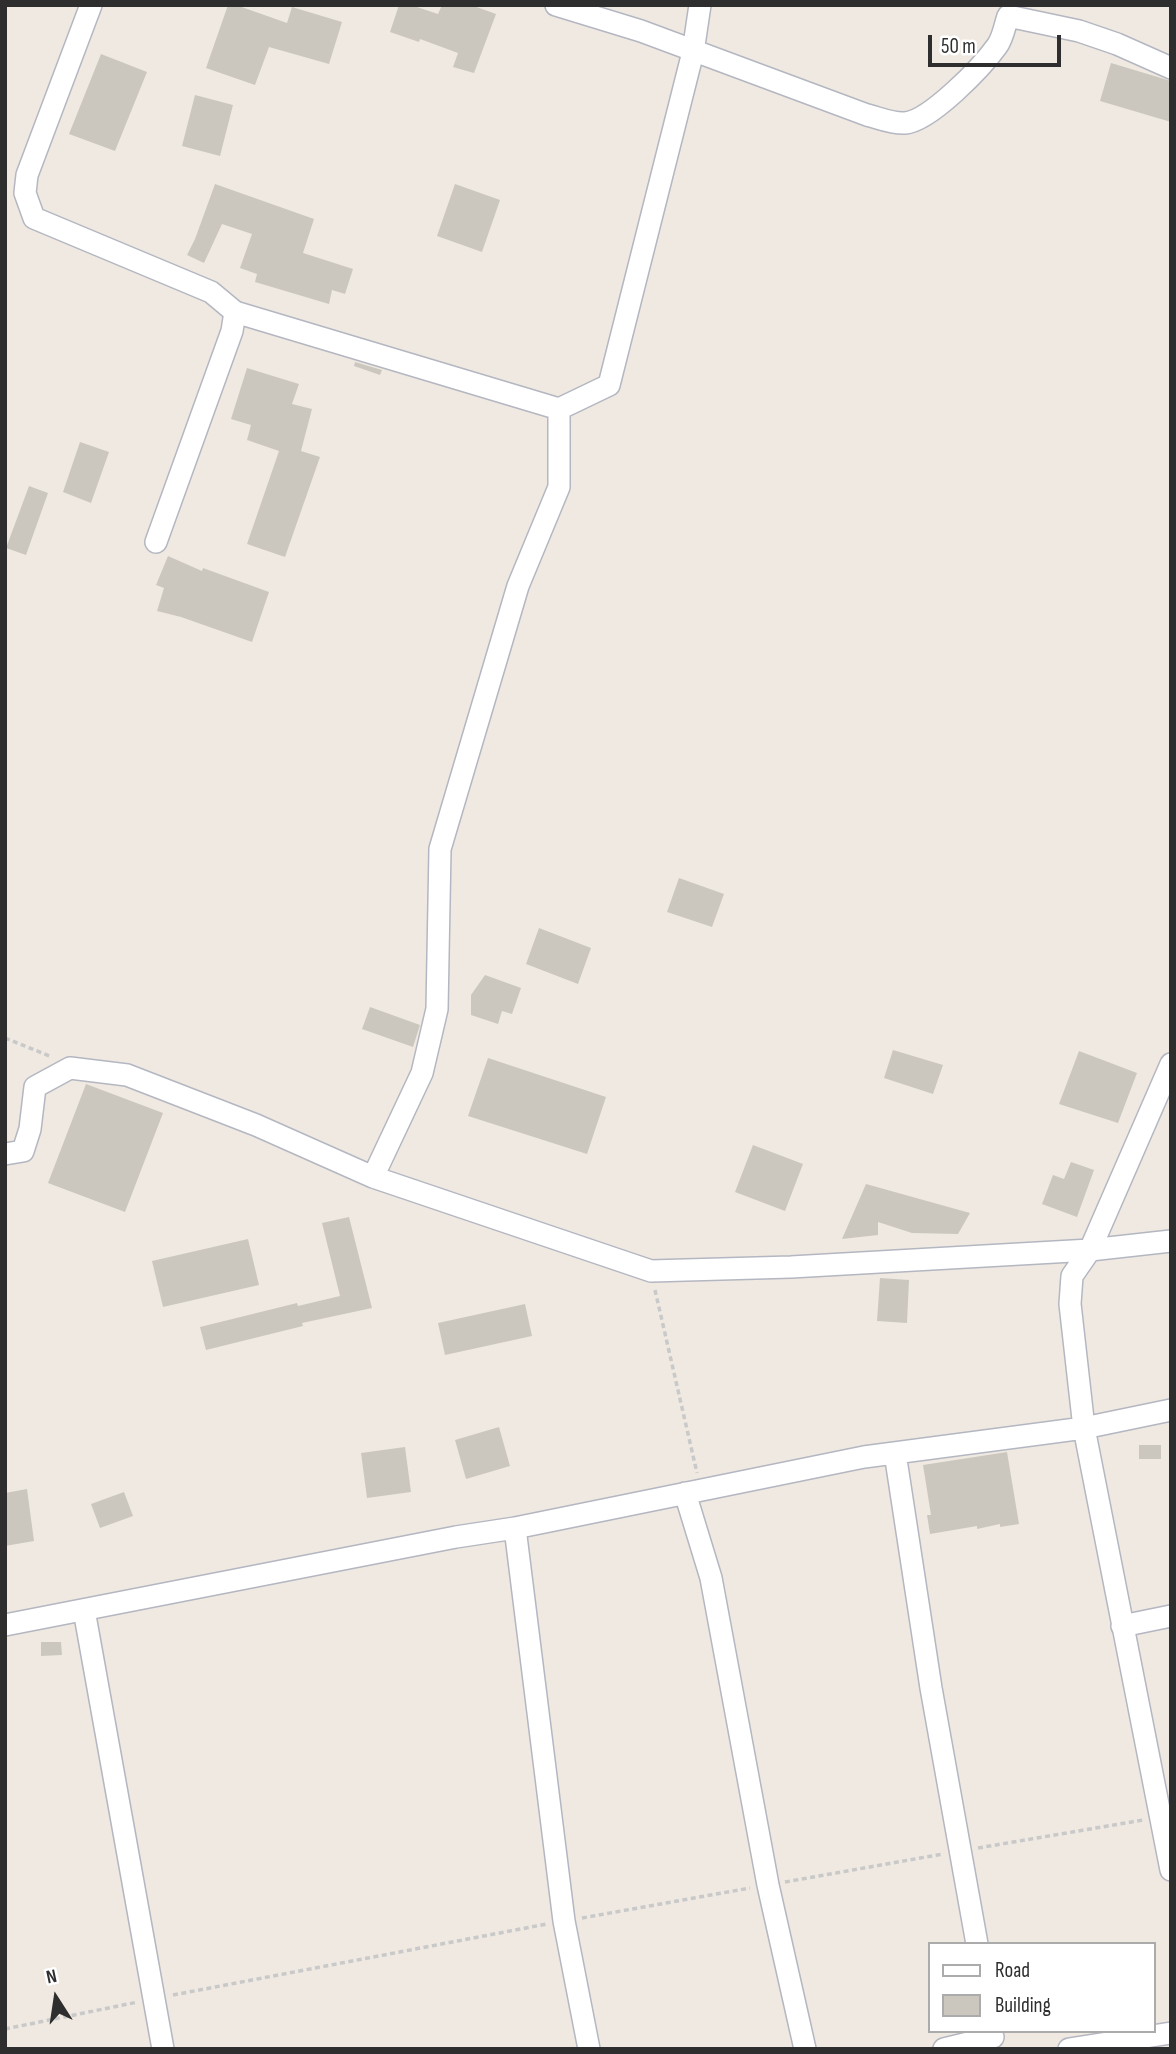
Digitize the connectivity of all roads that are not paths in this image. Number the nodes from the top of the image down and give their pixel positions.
1 (91, 5) edge
2 (556, 5) edge
3 (701, 5) edge
4 (1010, 10) edge
5 (693, 52) junction
6 (1171, 68) edge
7 (235, 312) junction
8 (559, 409) junction
9 (156, 542) dead end
10 (1171, 1064) edge
11 (5, 1154) edge
12 (373, 1177) junction
13 (1171, 1241) edge
14 (1090, 1250) junction
15 (1171, 1410) edge
16 (1084, 1428) junction
17 (895, 1453) junction
18 (693, 1491) junction
19 (514, 1528) junction
20 (84, 1610) junction
21 (1171, 1616) edge
22 (5, 1625) edge
23 (1122, 1626) junction
24 (1171, 1870) edge
25 (977, 1942) edge
26 (1171, 2033) edge
27 (995, 2039) edge
28 (163, 2049) edge
29 (589, 2049) edge
30 (805, 2049) edge
31 (944, 2049) edge
32 (1069, 2049) edge

1 - 7 street
2 - 5 street
3 - 5 street
4 - 5 street
4 - 6 street
5 - 8 street
7 - 8 street
7 - 9 street
8 - 12 street
10 - 14 street
11 - 12 street
12 - 14 street
13 - 14 street
14 - 16 street
15 - 16 street
16 - 17 street
16 - 23 street
17 - 18 street
17 - 25 street
18 - 19 street
18 - 30 street
19 - 20 street
19 - 29 street
20 - 22 street
20 - 28 street
21 - 23 street
23 - 24 street
26 - 32 street
27 - 31 street

